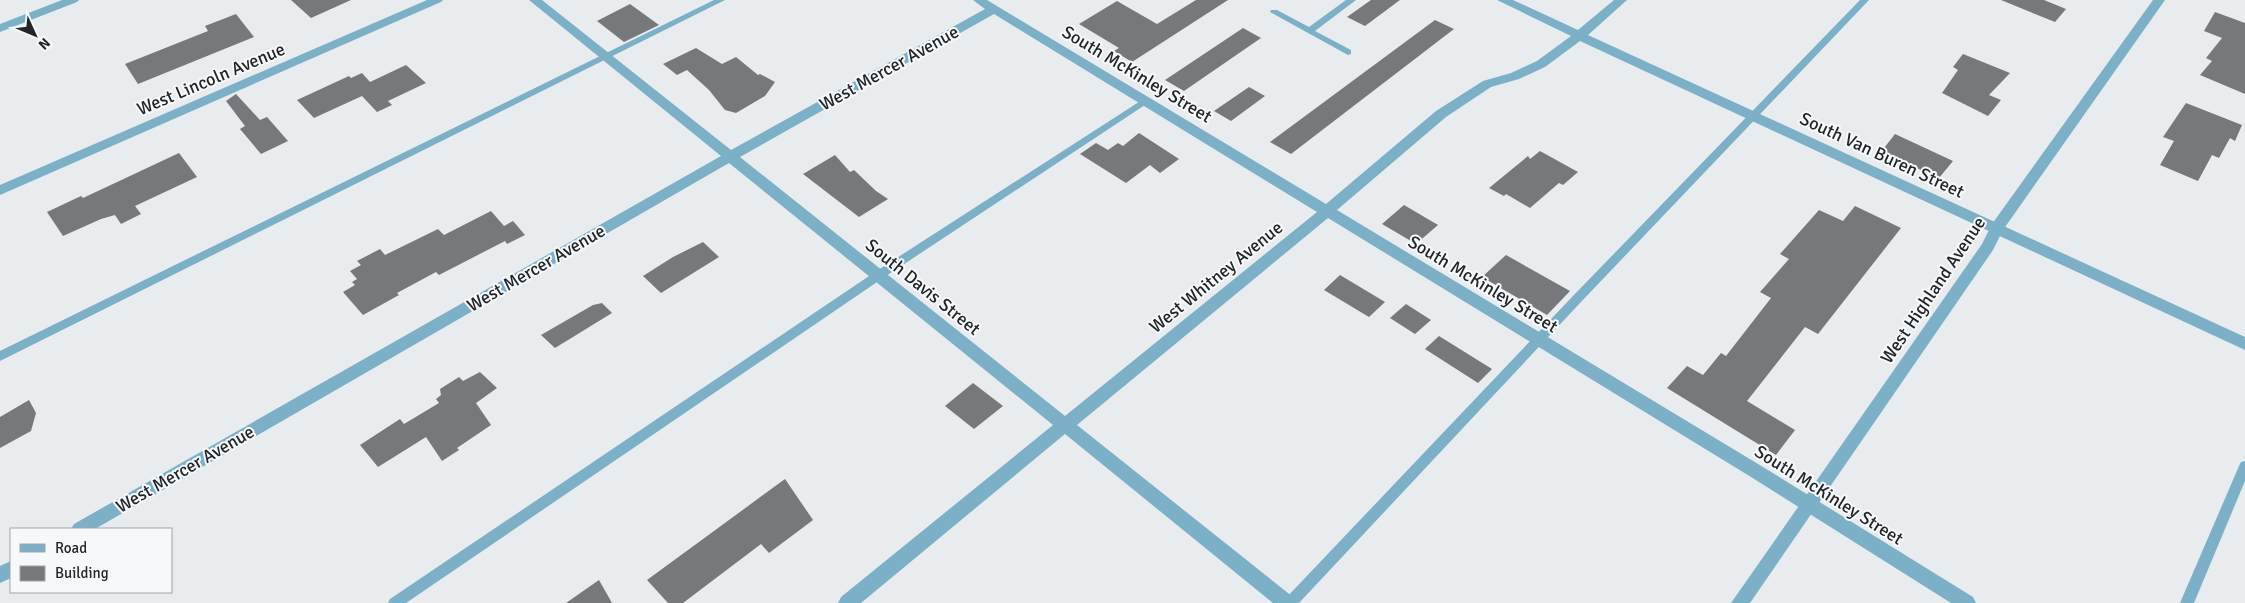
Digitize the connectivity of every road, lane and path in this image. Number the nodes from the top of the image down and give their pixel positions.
1 (73, 0) edge
2 (437, 0) edge
3 (535, 0) edge
4 (721, 0) edge
5 (979, 0) edge
6 (1352, 0) edge
7 (1504, 0) edge
8 (1620, 0) edge
9 (1864, 0) edge
10 (2159, 0) edge
11 (994, 9) junction
12 (1274, 12) dead end
13 (0, 28) edge
14 (1309, 31) junction
15 (1578, 35) junction
16 (1348, 52) dead end
17 (606, 57) junction
18 (1145, 101) junction
19 (1752, 114) junction
20 (731, 157) junction
21 (0, 190) edge
22 (1327, 211) junction
23 (1997, 228) junction
24 (879, 275) junction
25 (1537, 339) junction
26 (2245, 344) edge
27 (0, 356) edge
28 (1066, 425) junction
29 (2245, 466) edge
30 (1808, 504) junction
31 (82, 528) edge
32 (395, 603) edge
33 (847, 603) edge
34 (1289, 603) edge
35 (1740, 603) edge
36 (1966, 603) edge
37 (2187, 603) edge

1 - 13 street
2 - 21 street, West Lincoln Avenue
3 - 17 street, South Davis Street
4 - 17 lane
5 - 11 street, South McKinley Street
6 - 14 lane
7 - 15 street, South Van Buren Street
8 - 15 street, West Whitney Avenue
9 - 19 lane
10 - 23 street, West Highland Avenue
11 - 18 street, South McKinley Street
11 - 20 street, West Mercer Avenue
12 - 14 lane
14 - 16 lane
15 - 19 street, South Van Buren Street
15 - 22 street, West Whitney Avenue
17 - 20 street, South Davis Street
17 - 27 lane
18 - 22 street, South McKinley Street
18 - 24 lane
19 - 23 street, South Van Buren Street
19 - 25 lane
20 - 24 street, South Davis Street
20 - 31 street, West Mercer Avenue
22 - 25 street, South McKinley Street
22 - 28 street, West Whitney Avenue
23 - 26 street, South Van Buren Street
23 - 30 street, West Highland Avenue
24 - 28 street, South Davis Street
24 - 32 lane
25 - 30 street, South McKinley Street
25 - 34 lane
28 - 33 street, West Whitney Avenue
28 - 34 street, South Davis Street
29 - 37 lane
30 - 35 street, West Highland Avenue
30 - 36 street, South McKinley Street

